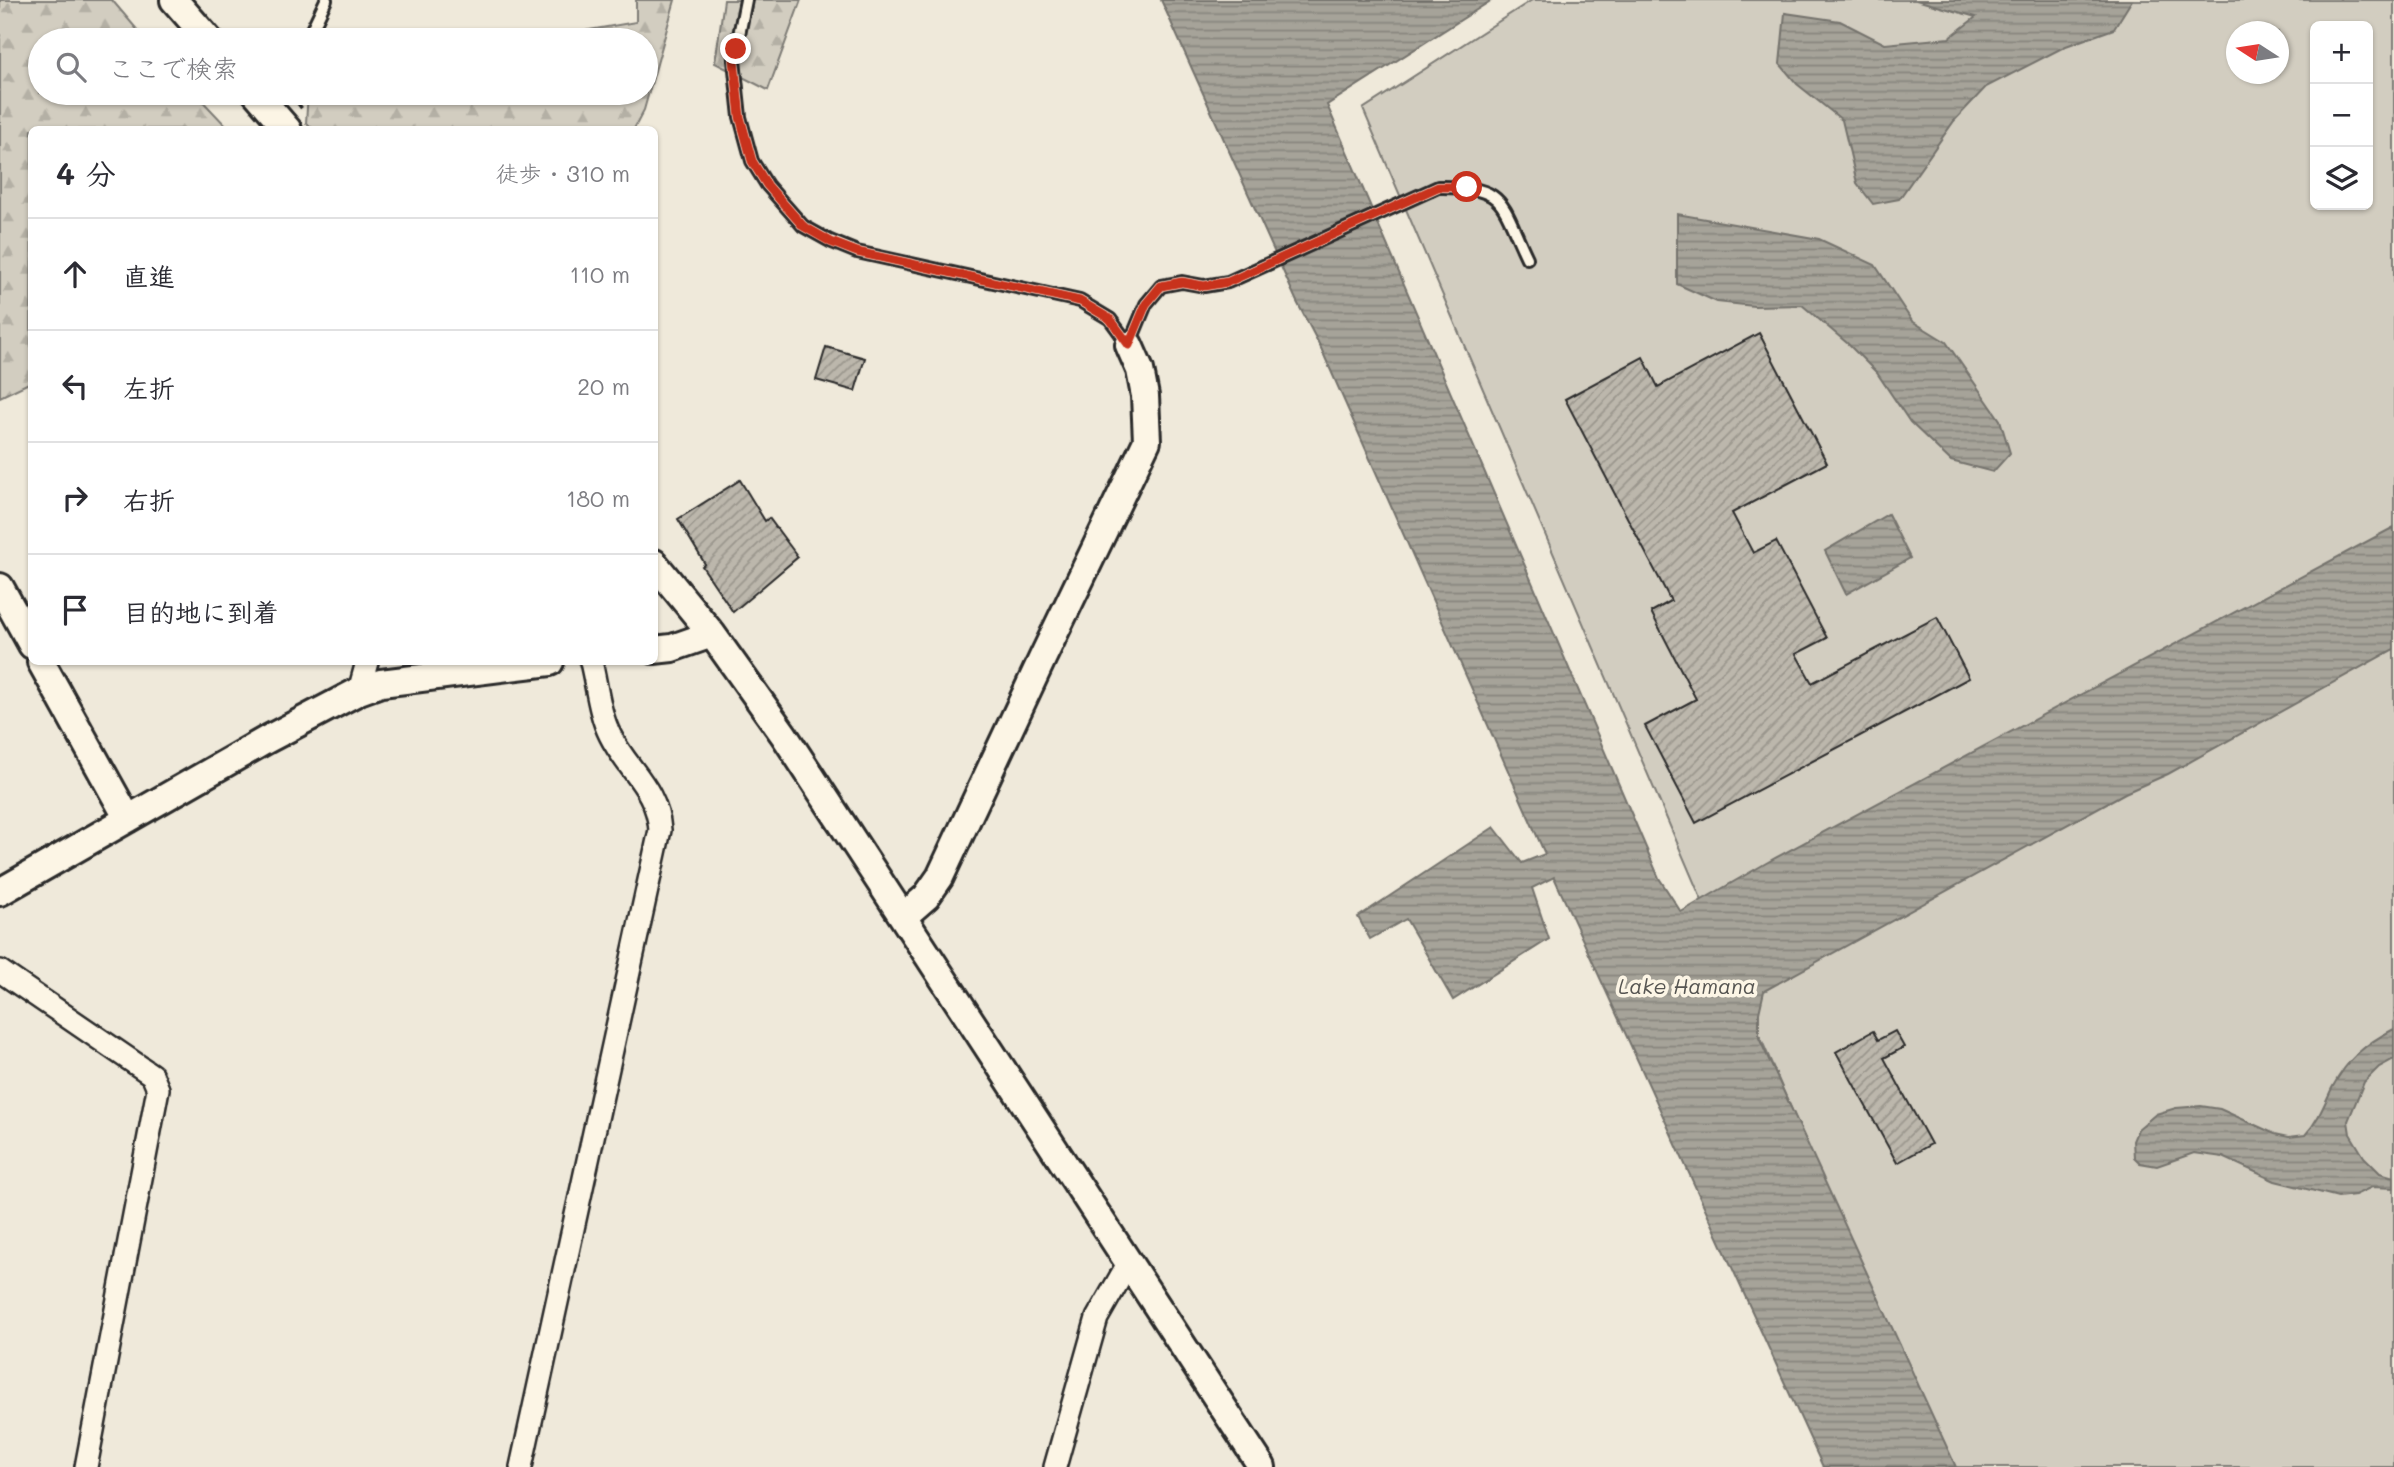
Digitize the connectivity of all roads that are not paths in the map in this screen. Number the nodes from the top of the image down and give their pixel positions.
1 (174, 0) edge
2 (326, 0) edge
3 (746, 0) edge
4 (198, 28) edge
5 (313, 28) edge
6 (269, 105) edge
7 (285, 126) edge
8 (1527, 258) dead end
9 (1129, 345) junction
10 (658, 568) edge
11 (0, 587) edge
12 (712, 634) junction
13 (28, 638) edge
14 (658, 650) edge
15 (43, 665) edge
16 (366, 665) edge
17 (526, 665) edge
18 (592, 665) edge
19 (359, 691) junction
20 (128, 819) junction
21 (0, 892) edge
22 (903, 917) junction
23 (0, 971) edge
24 (1129, 1262) junction
25 (86, 1467) edge
26 (521, 1467) edge
27 (1055, 1467) edge
28 (1262, 1467) edge

1 - 4 street
2 - 5 lane
3 - 9 lane
6 - 7 street
8 - 9 lane
9 - 22 street
10 - 12 street
11 - 13 street
12 - 14 street
12 - 22 street
15 - 20 street
16 - 19 street
17 - 19 street
18 - 26 street
19 - 20 street
20 - 21 street
22 - 24 street
23 - 25 street
24 - 27 street
24 - 28 street

